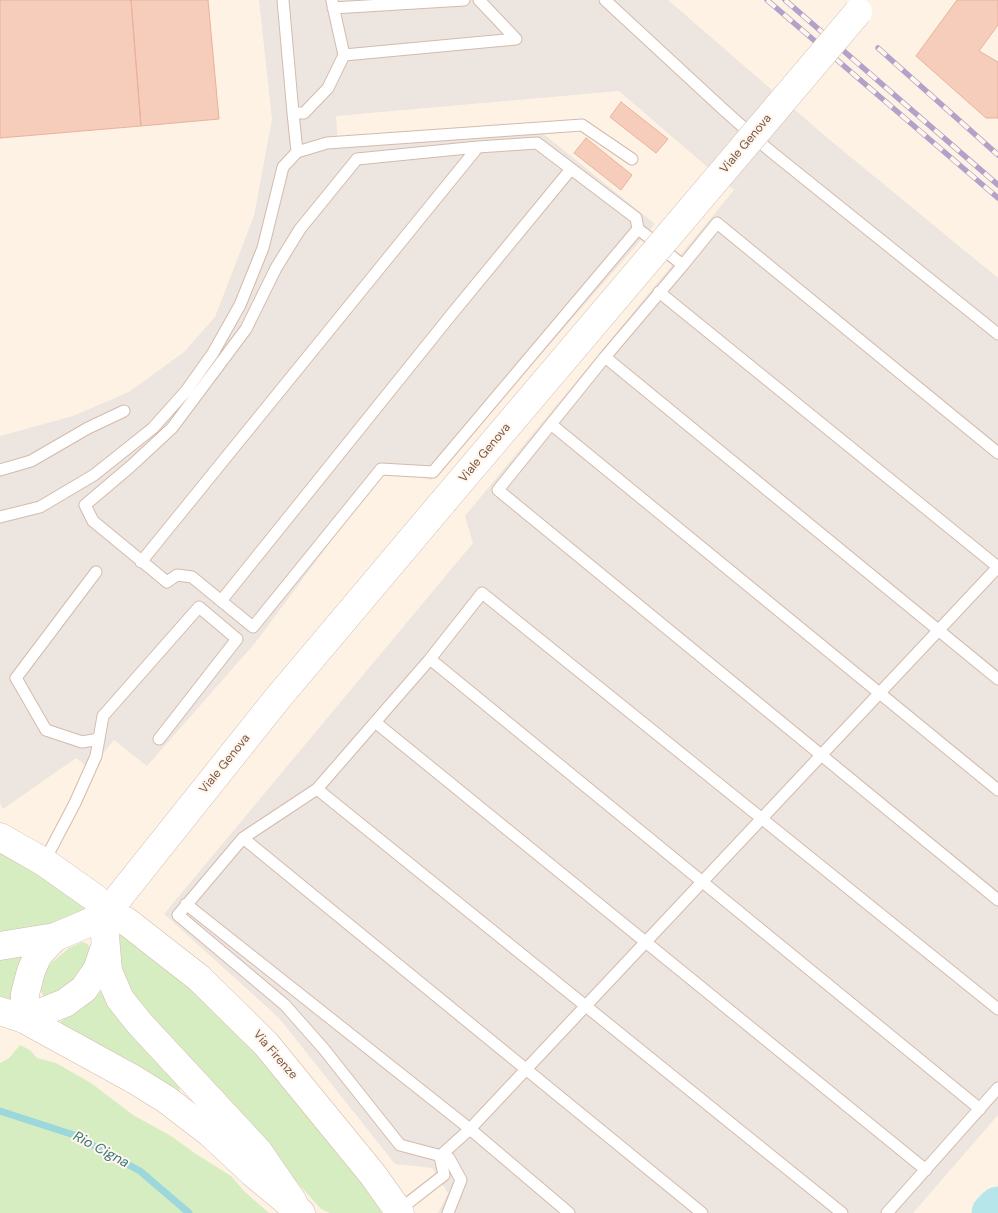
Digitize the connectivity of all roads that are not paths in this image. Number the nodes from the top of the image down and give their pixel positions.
1 (283, 0) edge
2 (464, 0) edge
3 (479, 0) edge
4 (605, 0) edge
5 (332, 4) edge
6 (863, 6) edge
7 (344, 55) junction
8 (293, 113) junction
9 (478, 147) junction
10 (297, 152) junction
11 (632, 159) dead end
12 (571, 169) junction
13 (638, 228) junction
14 (651, 239) dead end
15 (666, 252) dead end
16 (683, 265) junction
17 (659, 292) junction
18 (998, 334) edge
19 (605, 357) junction
20 (124, 411) dead end
21 (552, 425) junction
22 (998, 453) edge
23 (0, 470) edge
24 (0, 517) edge
25 (141, 562) junction
26 (998, 567) edge
27 (96, 572) dead end
28 (221, 601) junction
29 (938, 630) junction
30 (430, 659) junction
31 (998, 679) edge
32 (880, 693) junction
33 (375, 722) junction
34 (99, 739) junction
35 (159, 739) dead end
36 (821, 755) junction
37 (317, 789) junction
38 (998, 790) edge
39 (762, 819) junction
40 (1, 836) edge
41 (243, 838) junction
42 (44, 862) junction
43 (702, 882) junction
44 (998, 900) edge
45 (186, 904) junction
46 (110, 910) junction
47 (55, 937) junction
48 (645, 942) junction
49 (106, 944) junction
50 (0, 946) edge
51 (586, 1006) junction
52 (998, 1009) edge
53 (12, 1015) edge
54 (526, 1070) junction
55 (998, 1088) edge
56 (980, 1109) junction
57 (470, 1129) junction
58 (440, 1156) junction
59 (926, 1170) junction
60 (301, 1212) edge
61 (399, 1212) edge
62 (448, 1213) edge
63 (569, 1213) edge
64 (702, 1213) edge
65 (842, 1213) edge
66 (887, 1213) edge

1 - 8 lane
2 - 5 lane
3 - 7 lane
4 - 18 lane
5 - 7 lane
6 - 46 street, Viale Genova, bridge
7 - 8 lane
8 - 10 lane
9 - 12 lane
9 - 25 lane
9 - 25 lane
10 - 11 lane
10 - 24 lane
12 - 13 lane
12 - 28 lane
13 - 14 lane
13 - 28 lane
15 - 16 lane
16 - 17 lane
16 - 22 lane
17 - 19 lane
17 - 26 lane
19 - 21 lane
19 - 29 lane
20 - 23 lane
21 - 32 lane
21 - 36 lane
25 - 28 lane
26 - 29 lane
27 - 34 lane
29 - 31 lane
29 - 32 lane
30 - 33 lane
30 - 39 lane
30 - 43 lane
32 - 36 lane
32 - 38 lane
33 - 37 lane
33 - 48 lane
34 - 35 lane
34 - 42 lane
36 - 39 lane
36 - 44 lane
37 - 41 lane
37 - 51 lane
39 - 43 lane
39 - 52 lane
40 - 42 street, Via Firenze
41 - 45 lane
41 - 54 lane
42 - 46 street, Via Firenze
43 - 48 lane
43 - 56 lane
45 - 57 lane
45 - 58 lane
46 - 47 street
46 - 49 street
46 - 61 street, Via Firenze
47 - 50 street
47 - 53 street
48 - 51 lane
48 - 59 lane
49 - 53 street
49 - 60 street
51 - 54 lane
51 - 65 lane
53 - 60 street
54 - 57 lane
54 - 64 lane
55 - 56 lane
56 - 59 lane
57 - 58 lane
57 - 63 lane
58 - 61 lane
58 - 62 lane
59 - 66 lane

